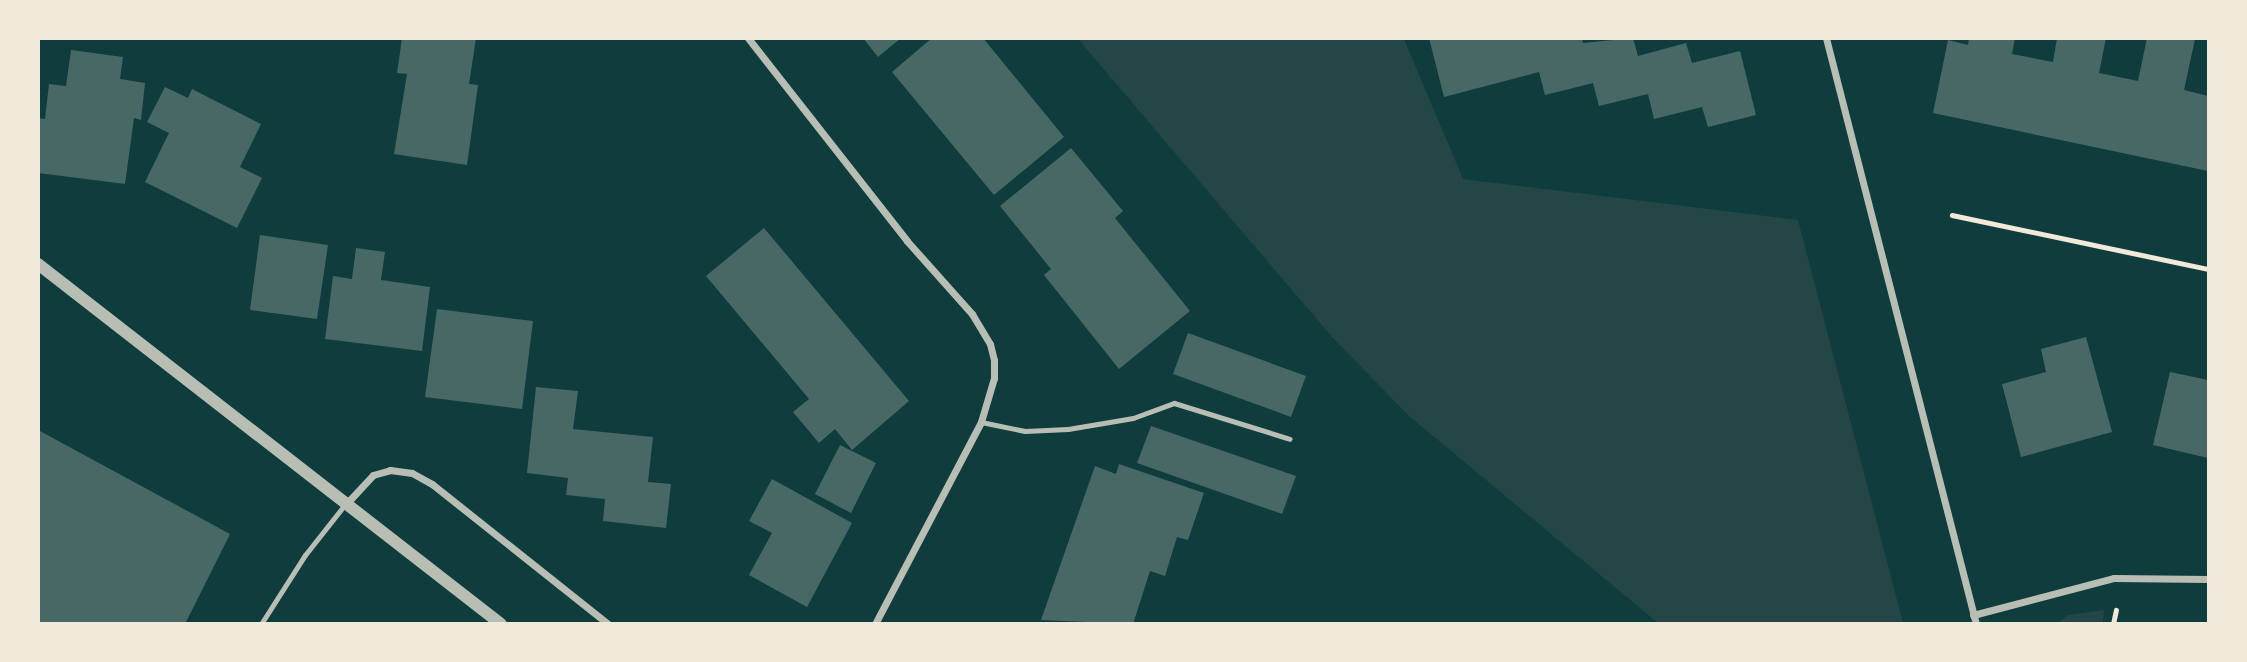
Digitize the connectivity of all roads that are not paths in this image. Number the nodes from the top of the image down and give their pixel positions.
1 (748, 38) edge
2 (1826, 38) edge
3 (38, 264) edge
4 (981, 422) junction
5 (1290, 439) dead end
6 (347, 503) junction
7 (2208, 579) edge
8 (1974, 619) edge
9 (261, 624) edge
10 (501, 624) edge
11 (608, 624) edge
12 (875, 624) edge

1 - 4 street
2 - 8 street
3 - 6 street
4 - 5 lane
4 - 12 street
6 - 9 lane
6 - 10 street
6 - 11 street
7 - 8 street

